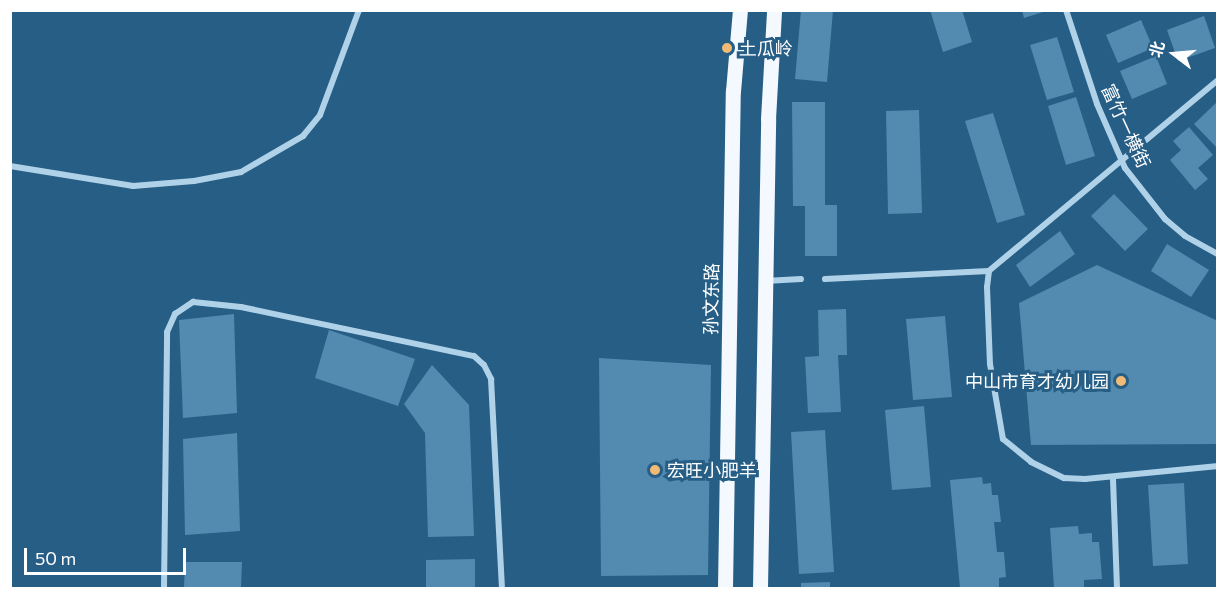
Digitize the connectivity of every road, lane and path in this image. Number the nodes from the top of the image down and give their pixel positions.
1 (359, 10) edge
2 (740, 10) edge
3 (774, 10) edge
4 (1066, 10) edge
5 (1218, 80) edge
6 (1122, 159) junction
7 (10, 166) edge
8 (1218, 254) edge
9 (989, 271) junction
10 (801, 279) dead end
11 (825, 279) dead end
12 (764, 281) junction
13 (1218, 466) edge
14 (1113, 478) junction
15 (164, 588) edge
16 (502, 588) edge
17 (726, 588) edge
18 (760, 588) edge
19 (1117, 588) edge

1 - 7 street
2 - 17 main road, 孙文东路
3 - 12 main road
4 - 6 street, 富竹一横街
5 - 6 street
6 - 8 street, 富竹一横街
6 - 9 street
9 - 11 street
9 - 14 street
10 - 12 street
12 - 18 main road
13 - 14 street
14 - 19 street
15 - 16 street

